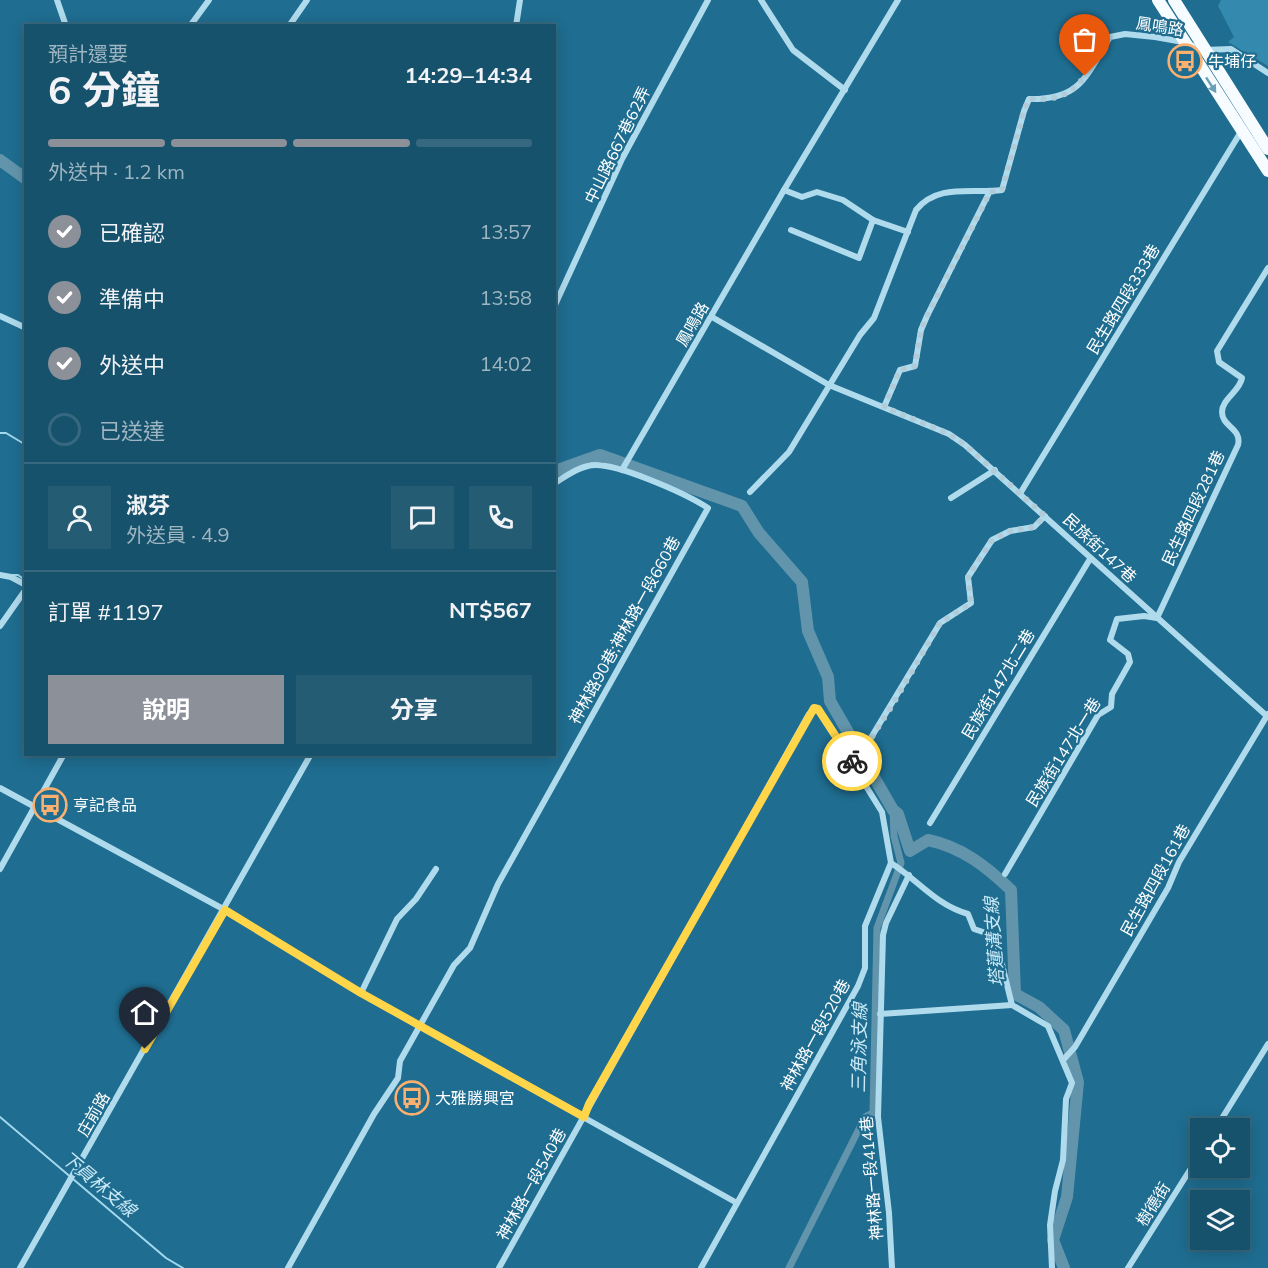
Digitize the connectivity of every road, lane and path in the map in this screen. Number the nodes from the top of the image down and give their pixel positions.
1 (57, 0) edge
2 (209, 0) edge
3 (307, 0) edge
4 (520, 0) edge
5 (708, 0) edge
6 (760, 0) edge
7 (898, 0) edge
8 (1158, 0) edge
9 (1174, 0) edge
10 (65, 24) edge
11 (191, 24) edge
12 (290, 24) edge
13 (516, 24) edge
14 (1183, 42) junction
15 (1204, 50) junction
16 (1268, 73) edge
17 (845, 90) junction
18 (1250, 120) junction
19 (1241, 131) junction
20 (1268, 149) edge
21 (1268, 171) edge
22 (784, 190) junction
23 (990, 192) junction
24 (873, 220) junction
25 (791, 230) dead end
26 (908, 232) junction
27 (1268, 268) edge
28 (556, 303) edge
29 (0, 316) edge
30 (712, 317) junction
31 (24, 327) edge
32 (829, 385) junction
33 (884, 407) junction
34 (622, 470) junction
35 (995, 470) junction
36 (556, 482) edge
37 (750, 492) dead end
38 (1021, 492) junction
39 (951, 498) dead end
40 (1045, 516) junction
41 (1090, 559) junction
42 (0, 575) edge
43 (24, 586) edge
44 (24, 590) edge
45 (1157, 618) junction
46 (0, 626) edge
47 (1267, 715) edge
48 (63, 756) edge
49 (310, 756) edge
50 (851, 762) junction
51 (0, 788) edge
52 (36, 805) junction
53 (930, 823) dead end
54 (891, 863) junction
55 (0, 869) edge
56 (436, 869) dead end
57 (1005, 874) dead end
58 (909, 875) junction
59 (225, 910) junction
60 (361, 993) junction
61 (1012, 1005) junction
62 (880, 1014) junction
63 (420, 1026) junction
64 (1268, 1044) edge
65 (1064, 1059) junction
66 (584, 1117) junction
67 (1222, 1118) edge
68 (1190, 1170) edge
69 (737, 1203) junction
70 (20, 1268) edge
71 (288, 1268) edge
72 (499, 1268) edge
73 (701, 1268) edge
74 (892, 1268) edge
75 (1052, 1268) edge
76 (1128, 1268) edge

1 - 10 street
2 - 11 street
3 - 12 street
4 - 13 street
5 - 28 street, 中山路667巷62弄
6 - 17 street
7 - 17 street, 鳳鳴路
8 - 14 main road
9 - 15 main road
14 - 15 street, 鳳鳴路
14 -> 19 main road
14 - 23 street, 鳳鳴路
15 - 16 street, 鳳鳴路
15 - 18 main road
17 - 22 street, 鳳鳴路
18 - 19 street, 民生路四段333巷
18 - 20 main road
19 - 21 main road
19 - 38 street, 民生路四段333巷
22 - 24 street
22 - 30 street, 鳳鳴路
23 - 26 street
23 - 33 street
24 - 25 street
24 - 26 street
26 - 32 street
27 - 45 street, 民生路四段281巷
29 - 31 street
30 - 32 street, 民族街147巷
30 - 34 street, 鳳鳴路
32 - 33 street, 民族街147巷
32 - 37 street
33 - 35 street, 民族街147巷
34 - 36 street
34 - 63 street, 神林路90巷;神林路一段660巷
35 - 38 street, 民族街147巷
35 - 39 street
38 - 40 street, 民族街147巷
40 - 41 street, 民族街147巷
40 - 50 street
41 - 45 street, 民族街147巷
41 - 53 street, 民族街147北二巷
42 - 43 street
44 - 46 street
45 - 47 street, 民族街147巷
45 - 57 street, 民族街147北一巷
47 - 65 street, 民生路四段161巷
48 - 52 street
49 - 59 street, 庄前路
50 - 54 street
50 - 66 street, 神林路一段540巷
51 - 52 street
52 - 55 street
52 - 59 street
54 - 58 street
54 - 69 street, 神林路一段520巷
56 - 60 street
58 - 61 street
58 - 62 street, 神林路一段414巷
59 - 60 street
59 - 70 street, 庄前路
60 - 63 street
61 - 62 street
61 - 65 street
62 - 74 street, 神林路一段414巷
63 - 66 street
63 - 71 street, 神林路90巷;神林路一段660巷
64 - 67 street
65 - 75 street
66 - 69 street
66 - 72 street, 神林路一段540巷
68 - 76 street, 樹德街
69 - 73 street, 神林路一段520巷

